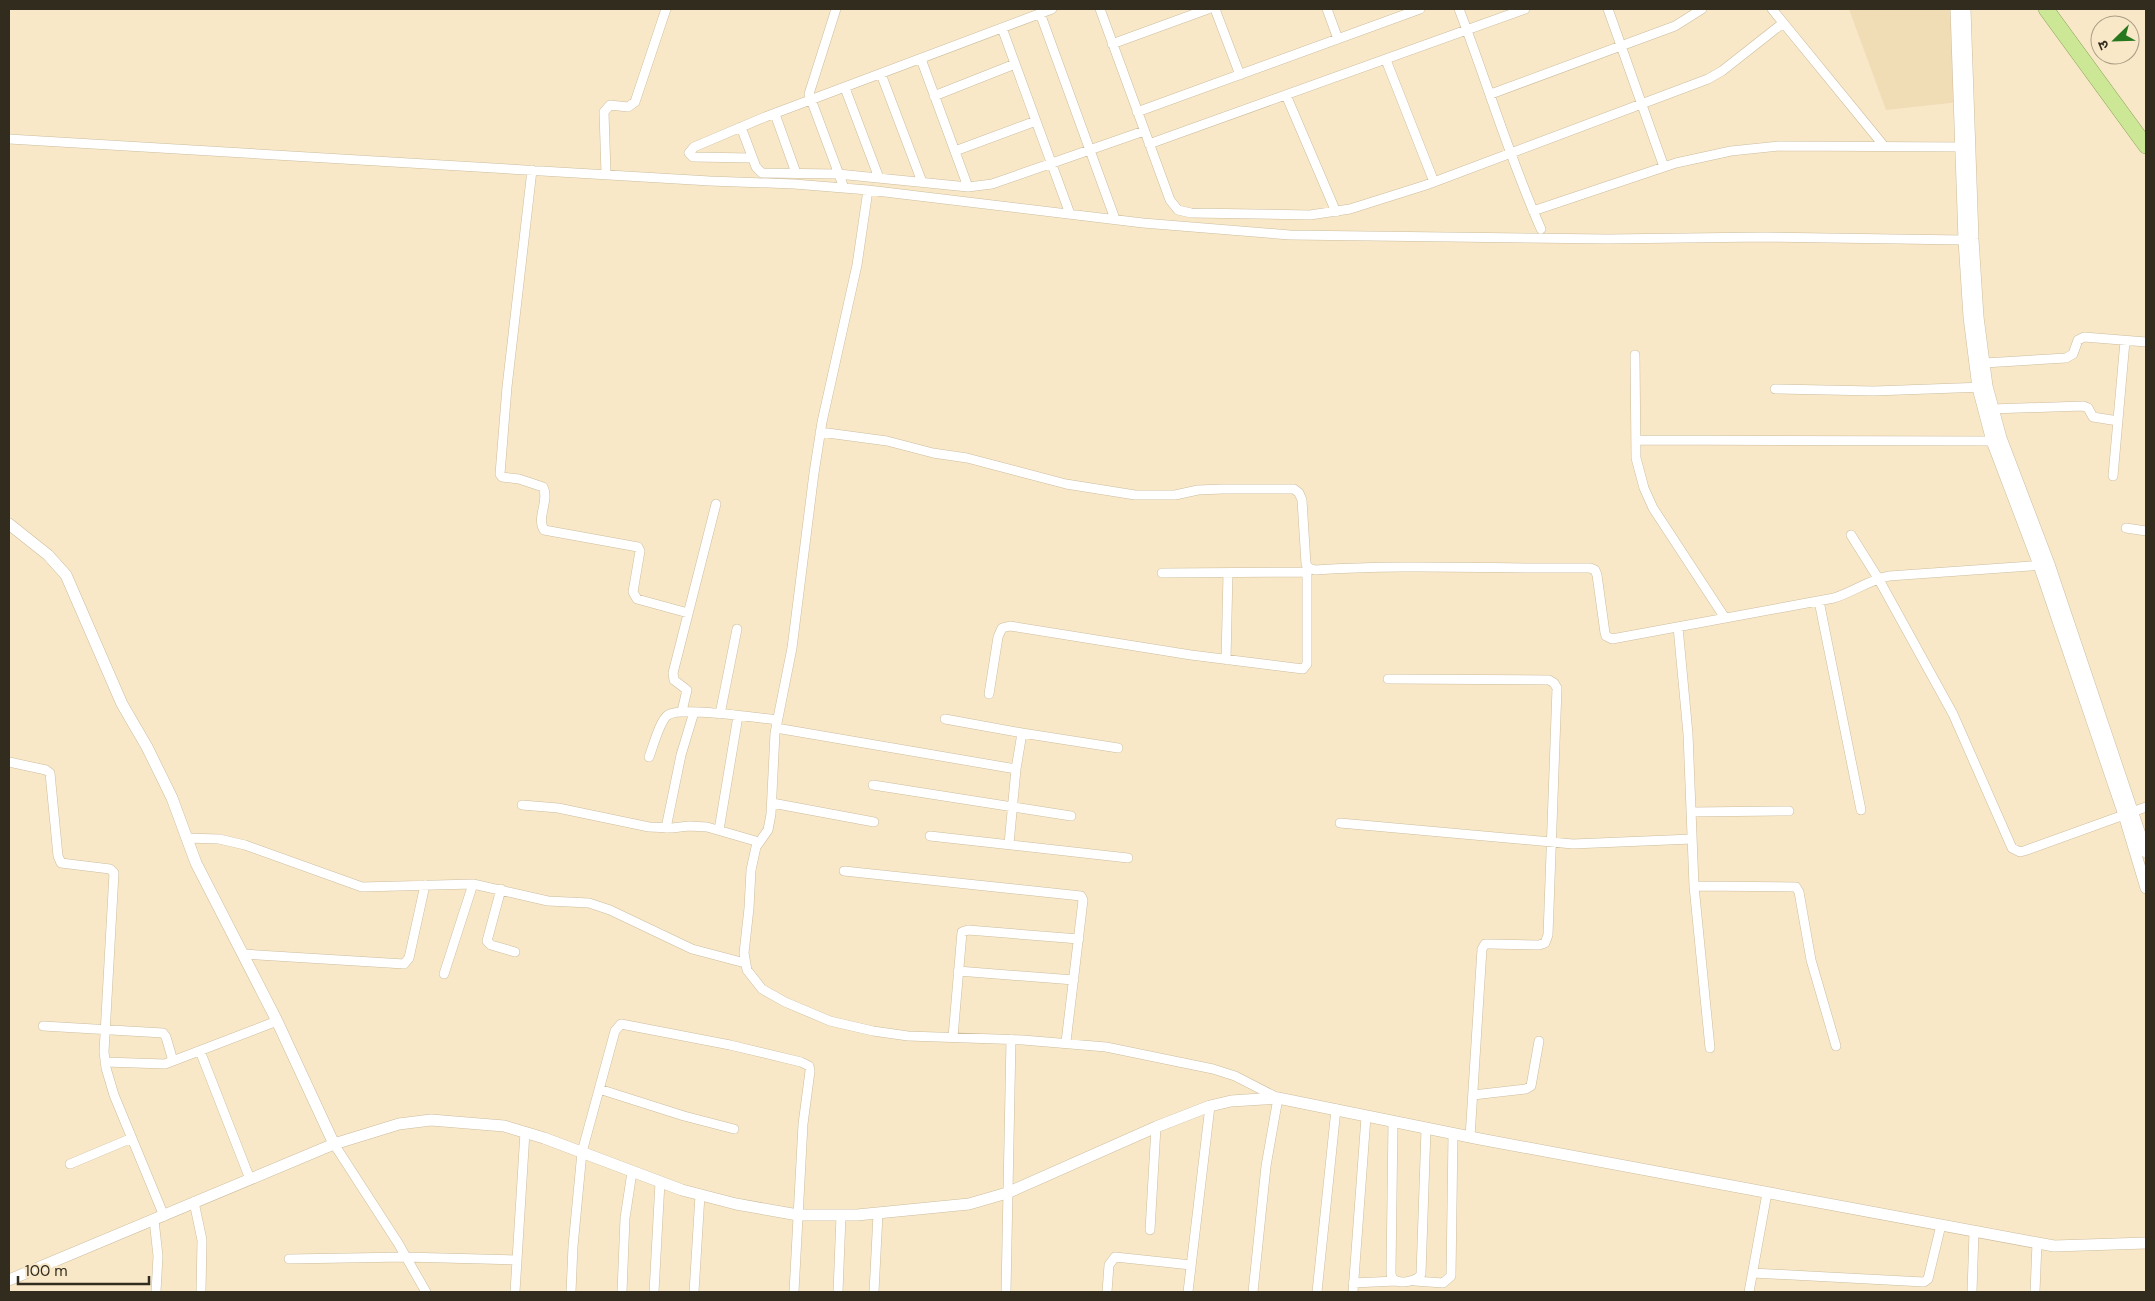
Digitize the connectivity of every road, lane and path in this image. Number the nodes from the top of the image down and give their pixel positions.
1 (666, 9) edge
2 (836, 9) edge
3 (1052, 9) edge
4 (1100, 9) edge
5 (1208, 9) edge
6 (1215, 9) edge
7 (1328, 9) edge
8 (1420, 9) edge
9 (1459, 9) edge
10 (1525, 9) edge
11 (1608, 9) edge
12 (1702, 9) edge
13 (1772, 9) edge
14 (1956, 9) edge
15 (1965, 9) edge
16 (2046, 9) edge
17 (1040, 13) junction
18 (1783, 23) junction
19 (1002, 28) junction
20 (1467, 31) junction
21 (1338, 39) junction
22 (1112, 44) junction
23 (1620, 46) junction
24 (920, 59) junction
25 (1386, 60) junction
26 (1015, 64) junction
27 (881, 74) junction
28 (1240, 75) junction
29 (845, 88) junction
30 (1490, 94) junction
31 (1286, 95) junction
32 (934, 96) junction
33 (810, 101) junction
34 (1642, 105) junction
35 (1137, 112) junction
36 (775, 114) junction
37 (1036, 121) junction
38 (741, 127) junction
39 (1144, 131) junction
40 (9, 139) edge
41 (1149, 144) junction
42 (1884, 146) junction
43 (2146, 146) edge
44 (1965, 147) junction
45 (1091, 150) junction
46 (955, 151) junction
47 (1510, 153) junction
48 (752, 158) junction
49 (1052, 164) junction
50 (1664, 167) junction
51 (532, 170) junction
52 (796, 173) junction
53 (606, 174) junction
54 (838, 174) junction
55 (879, 178) junction
56 (922, 182) junction
57 (1434, 182) junction
58 (968, 187) junction
59 (844, 188) junction
60 (868, 190) junction
61 (1533, 211) junction
62 (1336, 212) junction
63 (1070, 214) junction
64 (1115, 219) junction
65 (1541, 229) dead end
66 (1964, 240) junction
67 (2125, 341) junction
68 (2146, 342) edge
69 (1634, 355) dead end
70 (1984, 363) junction
71 (1982, 387) junction
72 (1774, 389) dead end
73 (1992, 409) junction
74 (2118, 421) junction
75 (820, 432) junction
76 (1636, 440) junction
77 (1992, 441) junction
78 (2113, 476) dead end
79 (716, 504) dead end
80 (9, 524) edge
81 (2126, 528) dead end
82 (2146, 531) edge
83 (1851, 535) dead end
84 (2044, 565) junction
85 (1308, 569) junction
86 (1162, 573) dead end
87 (1228, 573) junction
88 (1878, 578) junction
89 (1819, 600) junction
90 (688, 613) junction
91 (1725, 618) junction
92 (1678, 627) junction
93 (737, 629) dead end
94 (1226, 660) junction
95 (1388, 679) dead end
96 (989, 694) dead end
97 (682, 711) junction
98 (694, 712) junction
99 (720, 714) junction
100 (738, 716) junction
101 (945, 719) dead end
102 (777, 724) junction
103 (1022, 733) junction
104 (1118, 748) dead end
105 (650, 757) dead end
106 (9, 762) edge
107 (1016, 769) junction
108 (873, 785) dead end
109 (772, 803) junction
110 (522, 805) dead end
111 (1012, 806) junction
112 (2146, 807) edge
113 (1862, 810) dead end
114 (1788, 811) dead end
115 (1691, 812) junction
116 (2128, 814) junction
117 (1071, 816) dead end
118 (874, 822) dead end
119 (1340, 823) dead end
120 (666, 828) junction
121 (719, 830) junction
122 (930, 836) dead end
123 (186, 838) junction
124 (1692, 839) junction
125 (759, 842) junction
126 (1551, 842) junction
127 (1009, 844) junction
128 (2146, 852) edge
129 (1128, 858) dead end
130 (844, 871) dead end
131 (473, 884) junction
132 (425, 885) junction
133 (1694, 886) junction
134 (2146, 888) edge
135 (500, 889) junction
136 (1079, 939) junction
137 (515, 952) dead end
138 (243, 954) junction
139 (745, 963) junction
140 (958, 971) junction
141 (444, 974) dead end
142 (1074, 980) junction
143 (277, 1021) junction
144 (43, 1026) dead end
145 (105, 1030) junction
146 (953, 1037) junction
147 (1011, 1039) junction
148 (1540, 1040) dead end
149 (1066, 1042) junction
150 (1836, 1046) dead end
151 (1710, 1048) dead end
152 (200, 1051) junction
153 (173, 1061) junction
154 (105, 1062) junction
155 (599, 1089) junction
156 (1473, 1096) junction
157 (1278, 1098) junction
158 (1210, 1106) junction
159 (1336, 1109) junction
160 (1366, 1117) junction
161 (1393, 1122) junction
162 (1156, 1128) junction
163 (734, 1129) dead end
164 (1426, 1129) junction
165 (525, 1132) junction
166 (1453, 1134) junction
167 (1470, 1137) junction
168 (132, 1138) junction
169 (334, 1144) junction
170 (582, 1152) junction
171 (70, 1164) dead end
172 (632, 1172) junction
173 (250, 1179) junction
174 (660, 1182) junction
175 (1007, 1193) junction
176 (1767, 1193) junction
177 (700, 1195) junction
178 (194, 1202) junction
179 (878, 1214) junction
180 (798, 1215) junction
181 (841, 1216) junction
182 (159, 1218) junction
183 (1941, 1225) junction
184 (1150, 1230) dead end
185 (1974, 1232) junction
186 (2037, 1243) junction
187 (2146, 1243) edge
188 (405, 1256) junction
189 (289, 1259) dead end
190 (517, 1260) junction
191 (1191, 1265) junction
192 (1753, 1272) junction
193 (9, 1280) edge
194 (1396, 1281) junction
195 (1415, 1281) junction
196 (1353, 1288) edge
197 (156, 1292) edge
198 (201, 1292) edge
199 (426, 1292) edge
200 (515, 1292) edge
201 (571, 1292) edge
202 (622, 1292) edge
203 (654, 1292) edge
204 (694, 1292) edge
205 (794, 1292) edge
206 (838, 1292) edge
207 (874, 1292) edge
208 (1006, 1292) edge
209 (1107, 1292) edge
210 (1188, 1292) edge
211 (1253, 1292) edge
212 (1317, 1292) edge
213 (1749, 1292) edge
214 (1972, 1292) edge
215 (2035, 1292) edge

1 - 53 street
2 - 33 street
3 - 17 street
4 - 22 street
5 - 22 street
6 - 28 street
7 - 21 street
8 - 21 street
9 - 20 street
10 - 20 street
11 - 23 street
12 - 23 street
13 - 18 street
14 - 44 street
15 - 44 street
16 - 43 highway
17 - 19 street
17 - 45 street
18 - 34 street
18 - 42 street
19 - 24 street
19 - 26 street
20 - 25 street
20 - 30 street
21 - 28 street
22 - 35 street
23 - 30 street
23 - 34 street
24 - 27 street
24 - 32 street
25 - 31 street
25 - 57 street
26 - 32 street
26 - 37 street
27 - 29 street
27 - 56 street
28 - 35 street
29 - 33 street
29 - 55 street
30 - 47 street
31 - 41 street
31 - 62 street
32 - 46 street
33 - 36 street
33 - 54 street
34 - 47 street
34 - 50 street
35 - 39 street
36 - 38 street
36 - 52 street
37 - 46 street
37 - 49 street
38 - 48 street
38 - 48 street
39 - 41 street
39 - 45 street
40 - 51 street
41 - 62 street
42 - 44 street
42 - 50 street
44 - 66 street
44 - 70 street
45 - 49 street
45 - 64 street
46 - 58 street
47 - 57 street
47 - 61 street
48 - 52 street
49 - 58 street
49 - 63 street
50 - 61 street
51 - 53 street
51 - 90 street
52 - 54 street
53 - 59 street
54 - 55 street
54 - 59 street
55 - 56 street
56 - 58 street
57 - 62 street
59 - 60 street
60 - 63 street
60 - 75 street
61 - 65 street
63 - 64 street
64 - 66 street
66 - 71 street
67 - 68 street
67 - 70 street
67 - 74 street
69 - 76 street
70 - 71 street
71 - 72 street
71 - 73 street
71 - 77 street
73 - 74 street
73 - 84 street
74 - 78 street
75 - 85 street
75 - 102 street
76 - 77 street
76 - 91 street
77 - 84 street
79 - 90 street
80 - 123 street
81 - 82 street
83 - 88 street
84 - 88 street
84 - 116 street
85 - 87 street
85 - 92 street
85 - 94 street
86 - 87 street
87 - 94 street
88 - 89 street
88 - 116 street
89 - 91 street
89 - 113 street
90 - 97 street
91 - 92 street
92 - 115 street
93 - 99 street
94 - 96 street
95 - 126 street
97 - 98 street
97 - 105 street
98 - 99 street
98 - 120 street
99 - 100 street
100 - 102 street
100 - 121 street
101 - 103 street
102 - 107 street
102 - 109 street
103 - 104 street
103 - 107 street
106 - 145 street
107 - 111 street
108 - 111 street
109 - 118 street
109 - 125 street
110 - 120 street
111 - 117 street
111 - 127 street
112 - 116 street
114 - 115 street
115 - 124 street
116 - 128 street
116 - 134 street
119 - 126 street
120 - 121 street
121 - 125 street
122 - 127 street
123 - 132 street
123 - 138 street
124 - 126 street
124 - 133 street
125 - 139 street
126 - 156 street
127 - 129 street
130 - 136 street
131 - 132 street
131 - 135 street
131 - 141 street
132 - 138 street
133 - 150 street
133 - 151 street
135 - 137 street
135 - 139 street
136 - 140 street
136 - 142 street
138 - 143 street
139 - 146 street
140 - 142 street
140 - 146 street
142 - 149 street
143 - 152 street
143 - 169 street
144 - 145 street
145 - 153 street
145 - 154 street
146 - 147 street
147 - 149 street
147 - 175 street
148 - 156 street
149 - 157 street
152 - 153 street
152 - 173 street
153 - 154 street
154 - 168 street
155 - 163 street
155 - 170 street
155 - 180 street
156 - 167 street
157 - 158 street
157 - 159 street
157 - 211 street
158 - 162 street
158 - 191 street
159 - 160 street
159 - 212 street
160 - 161 street
160 - 196 street
161 - 164 street
161 - 194 street
162 - 175 street
162 - 184 street
164 - 166 street
164 - 195 street
165 - 169 street
165 - 170 street
165 - 190 street
166 - 167 street
166 - 195 street
167 - 176 street
168 - 171 street
168 - 182 street
169 - 173 street
169 - 188 street
170 - 172 street
170 - 201 street
172 - 174 street
172 - 202 street
173 - 178 street
174 - 177 street
174 - 203 street
175 - 179 street
175 - 208 street
176 - 183 street
176 - 192 street
177 - 180 street
177 - 204 street
178 - 182 street
178 - 198 street
179 - 181 street
179 - 207 street
180 - 181 street
180 - 205 street
181 - 206 street
182 - 193 street
182 - 197 street
183 - 185 street
183 - 192 street
185 - 186 street
185 - 214 street
186 - 187 street
186 - 215 street
188 - 189 street
188 - 190 street
188 - 199 street
190 - 200 street
191 - 209 street
191 - 210 street
192 - 213 street
194 - 195 street
194 - 196 street

